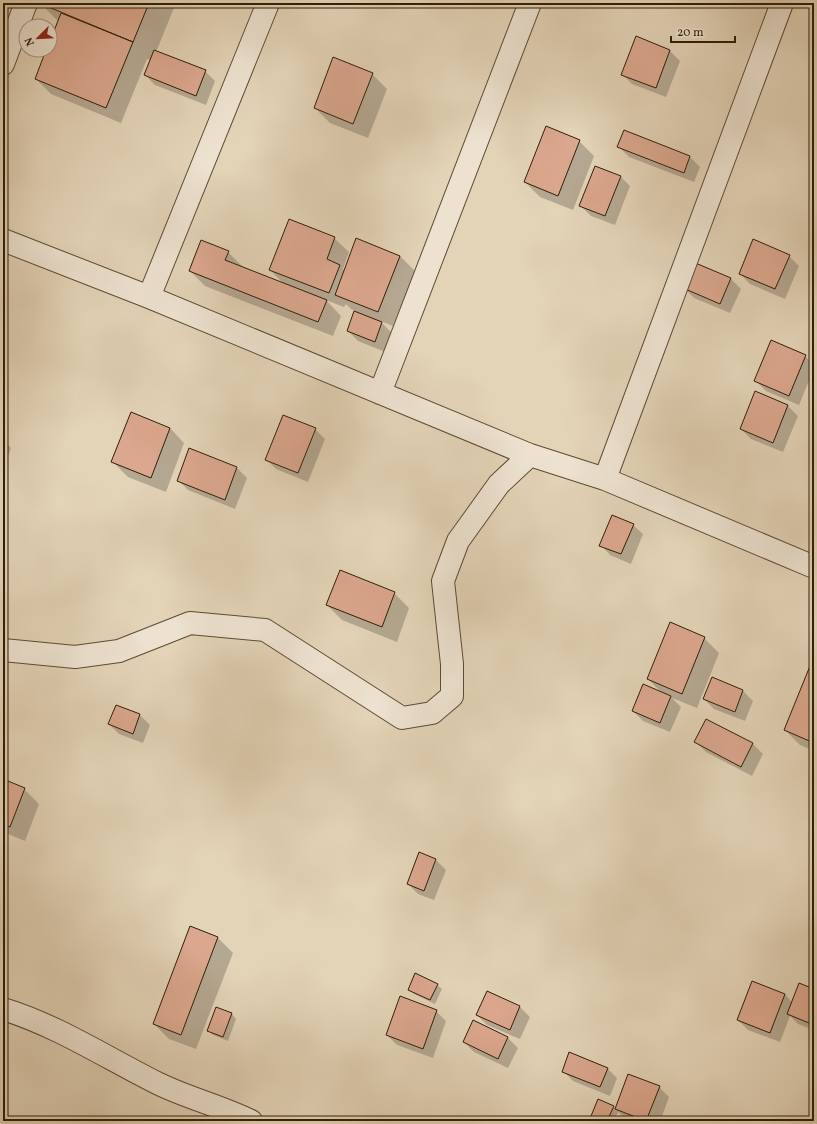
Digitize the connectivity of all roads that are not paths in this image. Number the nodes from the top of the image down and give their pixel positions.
1 (26, 3) edge
2 (268, 3) edge
3 (530, 3) edge
4 (782, 3) edge
5 (3, 64) edge
6 (3, 240) edge
7 (149, 297) junction
8 (380, 393) junction
9 (530, 455) junction
10 (605, 480) junction
11 (814, 567) edge
12 (3, 650) edge
13 (3, 1009) edge
14 (250, 1121) edge

1 - 5 street
2 - 7 street
3 - 8 street
4 - 10 street
6 - 7 street
7 - 8 street
8 - 9 street
9 - 10 street
9 - 12 street
10 - 11 street
13 - 14 street

